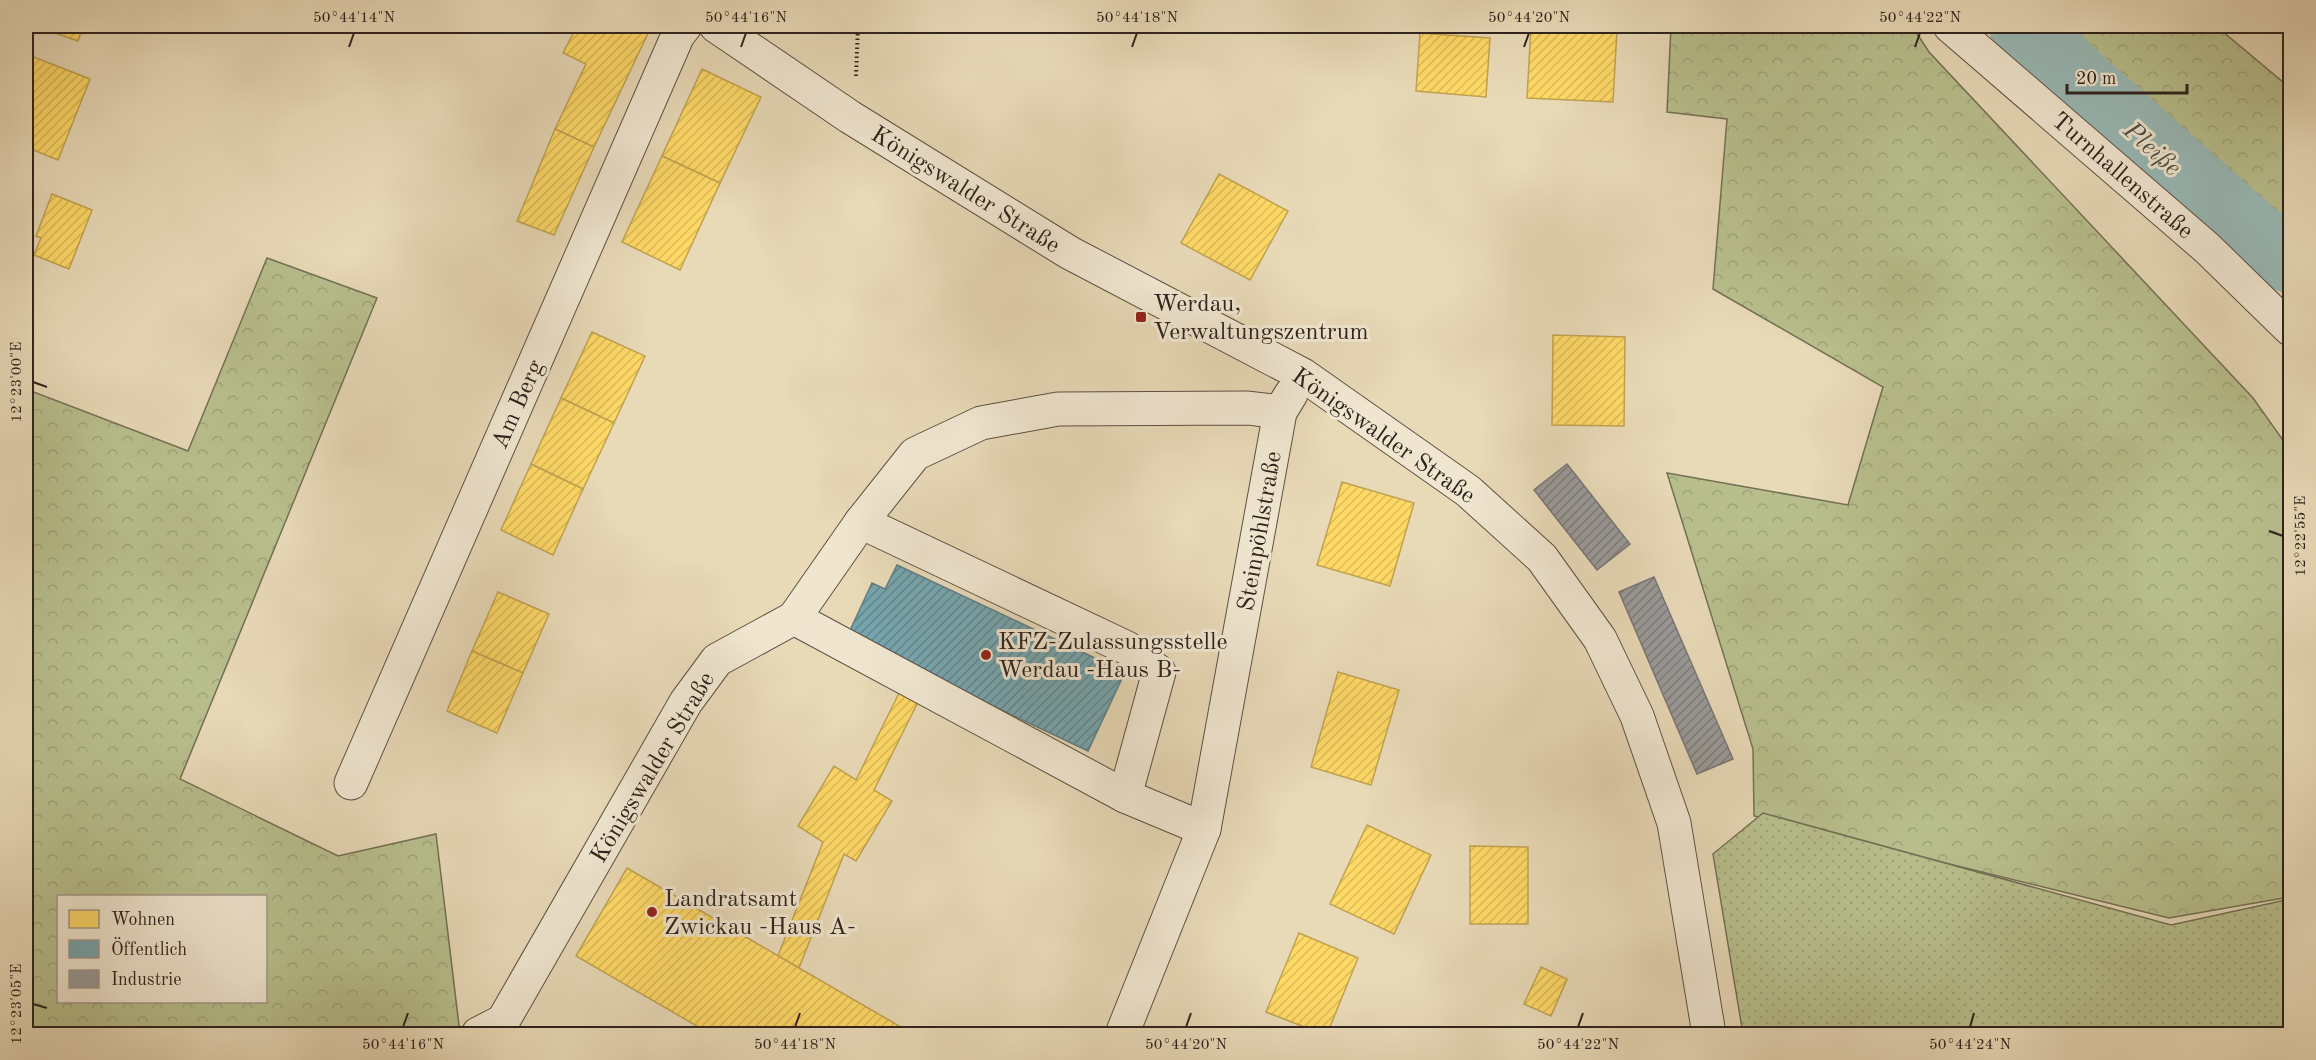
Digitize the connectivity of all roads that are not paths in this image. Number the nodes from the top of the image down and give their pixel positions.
1 (684, 26) edge
2 (716, 26) edge
3 (1950, 26) edge
4 (2290, 329) edge
5 (1303, 375) junction
6 (1280, 412) junction
7 (861, 522) junction
8 (794, 618) junction
9 (351, 783) dead end
10 (1125, 796) junction
11 (1204, 830) junction
12 (478, 1035) edge
13 (1122, 1035) edge
14 (1709, 1035) edge

1 - 9 street, Am Berg
2 - 5 street, Königswalder Straße
3 - 4 street, Turnhallenstraße
5 - 6 street, Steinpöhlstraße
5 - 14 street, Königswalder Straße
6 - 7 street, Königswalder Straße
6 - 11 street, Steinpöhlstraße
7 - 8 street, Königswalder Straße
7 - 10 street
8 - 10 street
8 - 12 street, Königswalder Straße
10 - 11 street
11 - 13 street, Steinpöhlstraße

